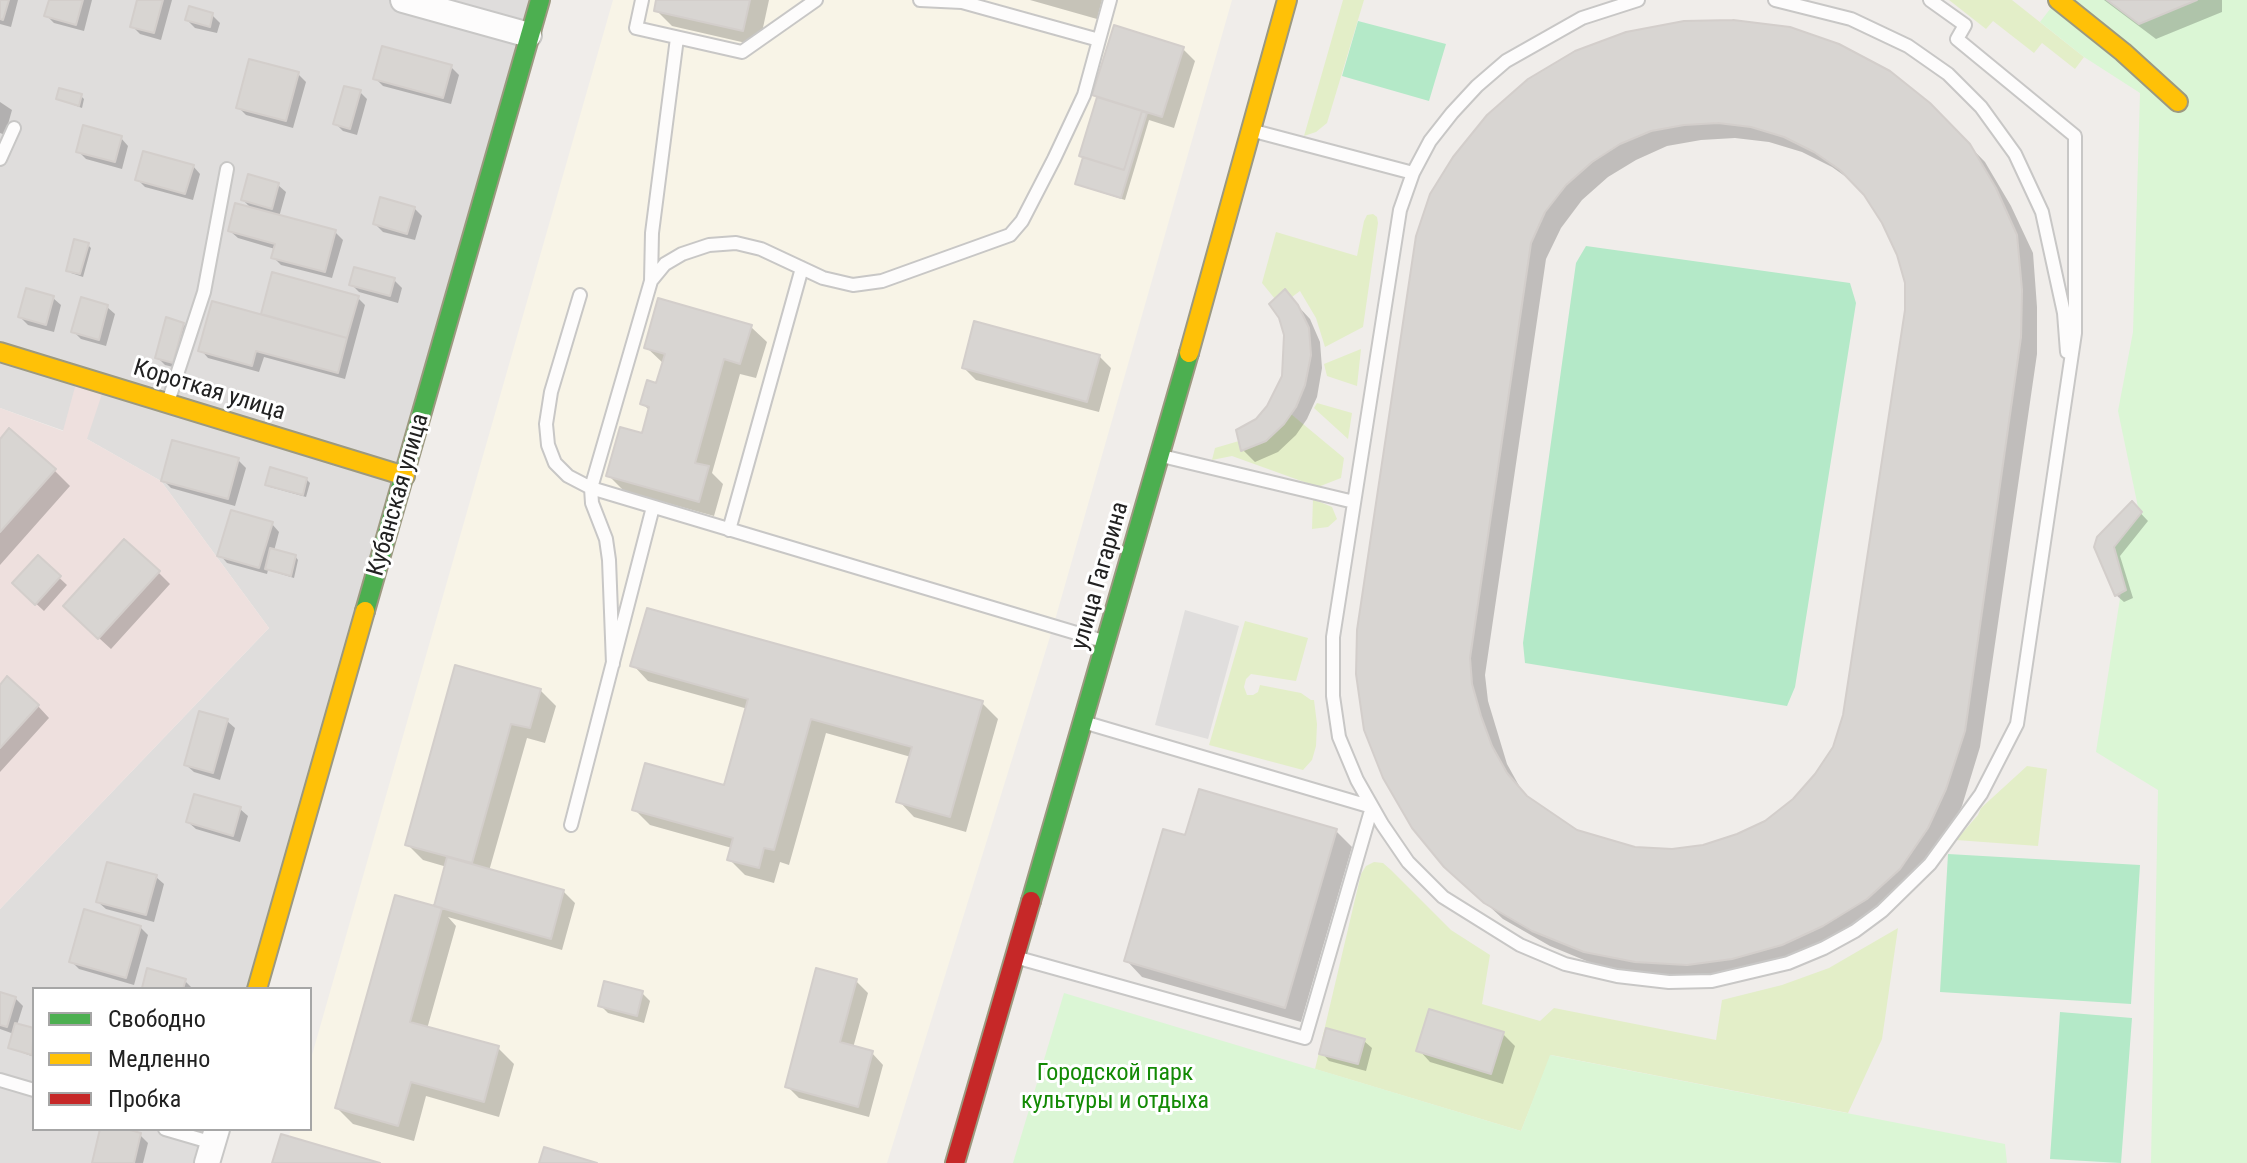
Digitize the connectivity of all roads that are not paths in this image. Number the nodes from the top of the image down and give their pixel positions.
1 (403, 0) edge
2 (540, 0) edge
3 (642, 0) edge
4 (920, 0) edge
5 (1110, 0) edge
6 (1287, 0) edge
7 (1638, 0) edge
8 (1775, 0) edge
9 (1930, 0) edge
10 (2058, 0) edge
11 (815, 1) edge
12 (974, 3) edge
13 (529, 35) junction
14 (677, 38) junction
15 (1099, 40) junction
16 (2178, 102) dead end
17 (14, 128) dead end
18 (1250, 130) junction
19 (0, 159) edge
20 (227, 169) dead end
21 (1413, 173) junction
22 (802, 268) junction
23 (651, 281) junction
24 (580, 295) dead end
25 (0, 352) edge
26 (2069, 377) junction
27 (167, 404) junction
28 (1161, 455) junction
29 (405, 476) junction
30 (591, 488) junction
31 (1354, 502) junction
32 (653, 507) junction
33 (729, 530) junction
34 (1106, 642) junction
35 (613, 664) junction
36 (1083, 722) junction
37 (1372, 807) junction
38 (571, 825) dead end
39 (1015, 958) junction
40 (258, 987) edge
41 (0, 1080) edge
42 (32, 1089) edge
43 (171, 1131) edge
44 (212, 1145) edge
45 (955, 1163) edge

1 - 13 street
2 - 13 street, Кубанская улица
3 - 14 lane
4 - 12 lane
5 - 15 lane
6 - 18 street, улица Гагарина
7 - 21 lane
8 - 26 lane
9 - 26 lane
10 - 16 street
11 - 14 lane
12 - 15 lane
13 - 29 street, Кубанская улица
14 - 23 lane
15 - 22 lane
17 - 19 lane
18 - 21 lane
18 - 28 street, улица Гагарина
20 - 27 lane
21 - 31 lane
22 - 23 lane
22 - 33 lane
23 - 30 lane
24 - 30 lane
25 - 27 street, Короткая улица
26 - 37 lane
27 - 29 street, Короткая улица
28 - 31 lane
28 - 34 street, улица Гагарина
29 - 40 street, Кубанская улица
30 - 32 lane
30 - 35 lane
31 - 37 lane
32 - 33 lane
32 - 35 lane
33 - 34 lane
34 - 36 street, улица Гагарина
35 - 38 lane
36 - 37 lane
36 - 39 street, улица Гагарина
37 - 39 lane
39 - 45 street, улица Гагарина
41 - 42 lane
43 - 44 lane

